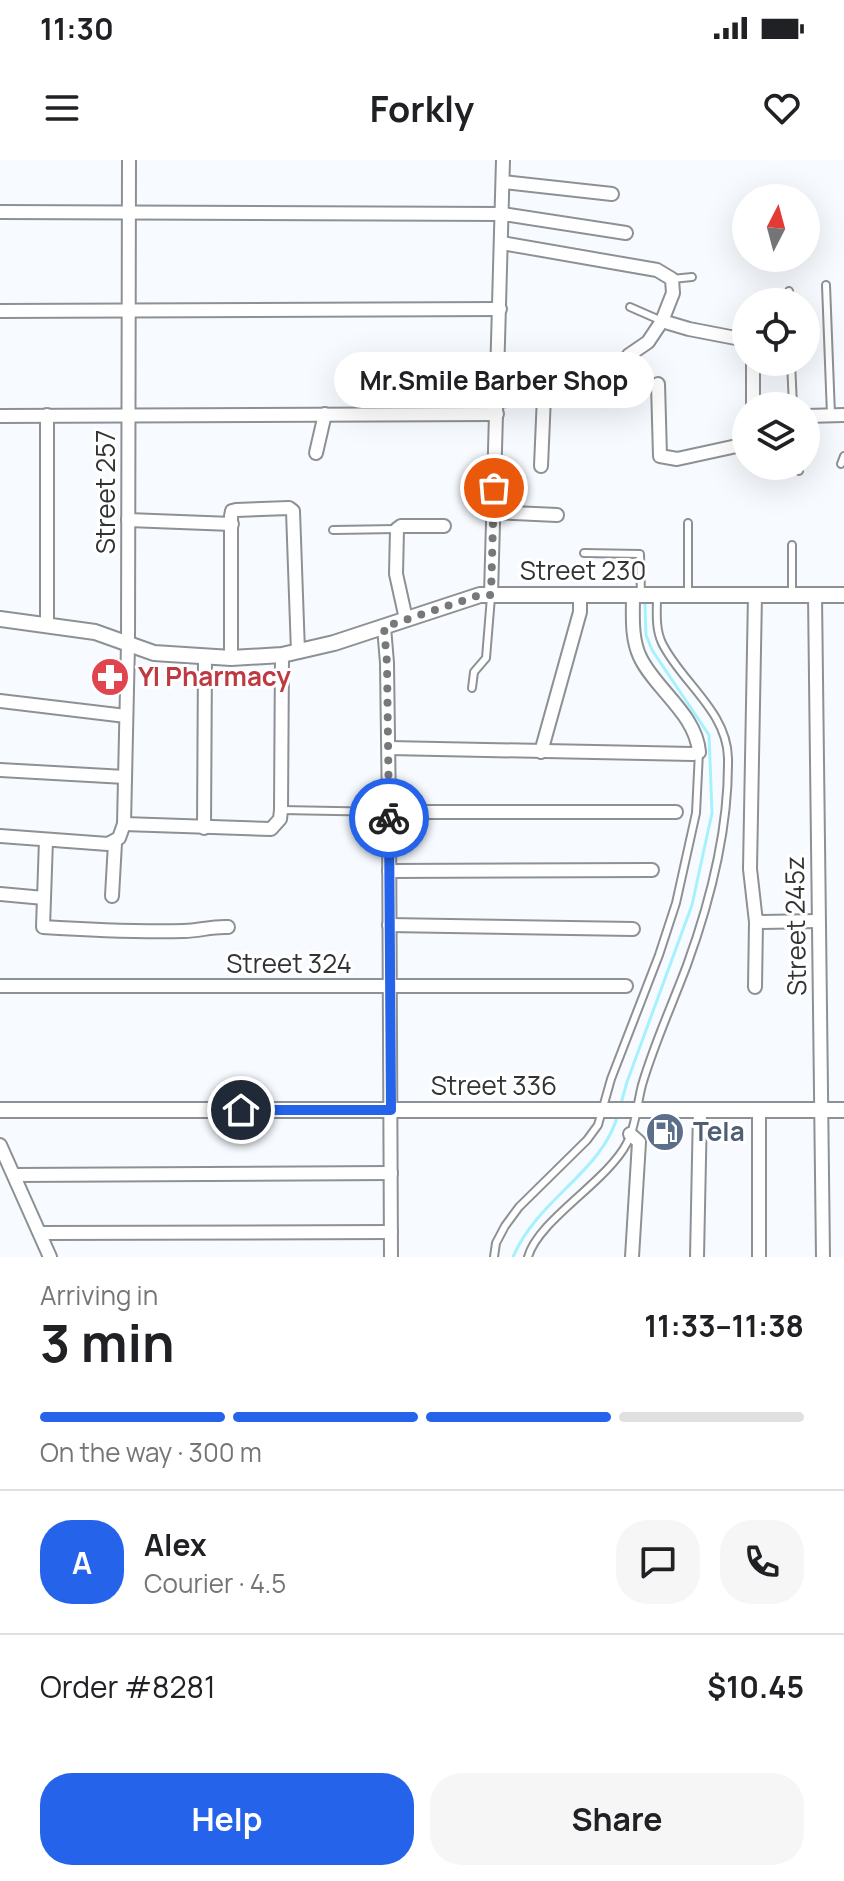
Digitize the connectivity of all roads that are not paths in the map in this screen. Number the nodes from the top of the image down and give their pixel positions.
1 (129, 160) edge
2 (503, 160) edge
3 (503, 182) junction
4 (612, 194) dead end
5 (129, 211) junction
6 (0, 212) edge
7 (503, 214) junction
8 (626, 233) dead end
9 (502, 243) junction
10 (692, 277) dead end
11 (672, 279) junction
12 (826, 285) dead end
13 (630, 307) dead end
14 (128, 309) junction
15 (500, 309) junction
16 (0, 311) edge
17 (662, 321) junction
18 (732, 337) edge
19 (658, 384) dead end
20 (544, 396) junction
21 (497, 408) junction
22 (325, 414) junction
23 (47, 415) junction
24 (128, 415) junction
25 (838, 415) edge
26 (0, 416) edge
27 (732, 447) edge
28 (316, 453) dead end
29 (844, 456) edge
30 (841, 464) dead end
31 (541, 466) dead end
32 (494, 512) junction
33 (557, 515) dead end
34 (128, 520) junction
35 (688, 523) dead end
36 (232, 524) junction
37 (444, 526) dead end
38 (397, 529) junction
39 (333, 530) dead end
40 (792, 545) dead end
41 (584, 553) dead end
42 (491, 595) junction
43 (580, 595) junction
44 (637, 595) junction
45 (657, 595) junction
46 (688, 595) junction
47 (755, 595) junction
48 (815, 595) junction
49 (844, 595) edge
50 (792, 596) junction
51 (0, 619) edge
52 (406, 619) junction
53 (47, 624) junction
54 (384, 627) junction
55 (128, 644) junction
56 (298, 652) junction
57 (282, 655) junction
58 (205, 658) junction
59 (231, 658) junction
60 (472, 688) dead end
61 (0, 701) edge
62 (126, 716) junction
63 (389, 748) junction
64 (541, 752) junction
65 (699, 752) junction
66 (0, 770) edge
67 (125, 777) junction
68 (281, 810) junction
69 (389, 812) junction
70 (676, 812) dead end
71 (124, 824) junction
72 (204, 828) junction
73 (0, 836) edge
74 (46, 840) junction
75 (115, 843) junction
76 (652, 870) dead end
77 (389, 871) junction
78 (0, 894) edge
79 (112, 896) dead end
80 (44, 898) junction
81 (818, 921) junction
82 (756, 922) junction
83 (389, 925) junction
84 (228, 927) dead end
85 (633, 929) dead end
86 (0, 986) edge
87 (390, 986) junction
88 (626, 986) dead end
89 (755, 987) dead end
90 (0, 1110) edge
91 (391, 1110) junction
92 (606, 1110) junction
93 (635, 1110) junction
94 (700, 1110) junction
95 (759, 1110) junction
96 (820, 1110) junction
97 (844, 1110) edge
98 (630, 1134) junction
99 (0, 1145) edge
100 (391, 1173) junction
101 (14, 1175) junction
102 (391, 1232) junction
103 (40, 1233) junction
104 (50, 1257) edge
105 (391, 1257) edge
106 (494, 1257) edge
107 (528, 1257) edge
108 (632, 1257) edge
109 (697, 1257) edge
110 (759, 1257) edge
111 (823, 1257) edge

1 - 5 street, Street 257
2 - 3 street
3 - 4 street
3 - 7 street
5 - 6 street
5 - 7 street
5 - 14 street, Street 257
7 - 8 street
7 - 9 street
9 - 11 street
9 - 15 street
10 - 11 lane
11 - 17 street
12 - 25 lane
13 - 17 lane
14 - 15 street
14 - 16 street
14 - 24 street, Street 257
15 - 21 street
17 - 18 street
17 - 20 street
19 - 27 street
20 - 21 street
20 - 31 street
21 - 22 street
21 - 32 street
22 - 24 street
22 - 28 street
23 - 24 street
23 - 26 street
23 - 53 street
24 - 34 street, Street 257
29 - 30 lane
32 - 33 street
32 - 42 street
34 - 36 street
34 - 55 street, Street 257
35 - 46 lane
36 - 56 street
36 - 59 street
37 - 38 street
38 - 39 lane
38 - 52 street
40 - 50 lane
41 - 44 lane
42 - 43 street, Street 230
42 - 52 street, Street 230
42 - 60 lane
43 - 44 street, Street 230
43 - 64 street
44 - 45 street, Street 230
44 - 65 street
45 - 46 street, Street 230
45 - 93 lane
46 - 47 street, Street 230
47 - 50 street, Street 230
47 - 82 street
48 - 49 street, Street 230
48 - 50 street, Street 230
48 - 81 street, Street 245z
51 - 53 street, Street 230
52 - 54 street, Street 230
53 - 55 street, Street 230
54 - 56 street, Street 230
54 - 63 street
55 - 58 street, Street 230
55 - 62 street, Street 257
56 - 57 street, Street 230
57 - 59 street, Street 230
57 - 68 street
58 - 59 street, Street 230
58 - 72 street
61 - 62 street
62 - 67 street, Street 257
63 - 64 street
63 - 69 street
64 - 65 street
65 - 92 lane
66 - 67 street
67 - 71 street, Street 257
68 - 69 lane
68 - 72 street
69 - 70 street
69 - 77 street
71 - 72 street
71 - 75 street
73 - 74 street
74 - 75 street
74 - 80 street
75 - 79 street
76 - 77 street
77 - 83 street
78 - 80 street
80 - 84 street
81 - 82 street
81 - 96 street, Street 245z
82 - 89 street
83 - 85 street
83 - 87 street
86 - 87 street, Street 324
87 - 88 street, Street 324
87 - 91 street
90 - 91 street, Street 336
91 - 92 street, Street 336
91 - 100 street
92 - 93 street, Street 336
92 - 106 lane
93 - 94 street, Street 336
93 - 98 lane
94 - 95 street, Street 336
94 - 109 street
95 - 96 street, Street 336
95 - 110 street
96 - 97 street, Street 336
96 - 111 street, Street 245z
98 - 107 lane
98 - 108 street
99 - 101 street
100 - 101 street
100 - 102 street
101 - 103 street
102 - 103 street
102 - 105 street
103 - 104 street

